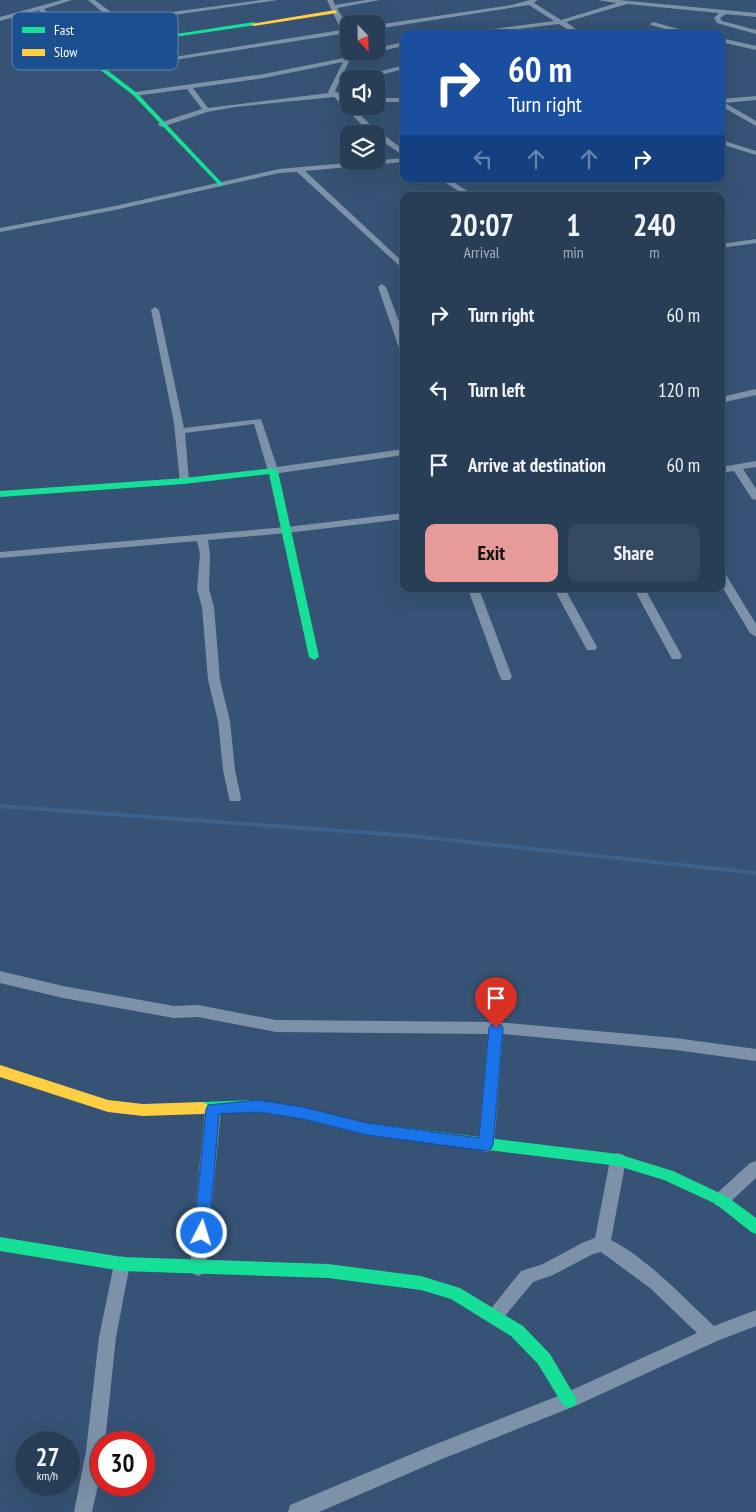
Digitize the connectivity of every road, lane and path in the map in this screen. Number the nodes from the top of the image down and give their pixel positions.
1 (69, 0) edge
2 (91, 0) edge
3 (275, 0) edge
4 (330, 0) edge
5 (378, 0) edge
6 (600, 0) edge
7 (532, 2) edge
8 (625, 2) junction
9 (41, 9) junction
10 (334, 10) junction
11 (29, 12) edge
12 (44, 12) edge
13 (107, 12) edge
14 (725, 12) junction
15 (178, 13) edge
16 (756, 15) edge
17 (340, 20) edge
18 (560, 22) junction
19 (654, 24) dead end
20 (385, 26) edge
21 (492, 30) edge
22 (573, 30) edge
23 (677, 30) edge
24 (340, 32) edge
25 (756, 32) edge
26 (178, 35) edge
27 (725, 41) edge
28 (400, 45) edge
29 (385, 48) edge
30 (756, 48) edge
31 (178, 57) edge
32 (340, 59) edge
33 (347, 60) edge
34 (400, 68) edge
35 (104, 70) edge
36 (385, 72) edge
37 (337, 82) junction
38 (340, 82) edge
39 (188, 86) junction
40 (135, 94) junction
41 (340, 97) edge
42 (340, 97) edge
43 (756, 98) edge
44 (385, 100) edge
45 (400, 100) edge
46 (725, 102) edge
47 (725, 105) edge
48 (206, 110) junction
49 (354, 115) edge
50 (756, 124) edge
51 (162, 125) junction
52 (725, 143) edge
53 (400, 151) edge
54 (756, 153) edge
55 (400, 160) edge
56 (299, 170) junction
57 (449, 182) edge
58 (220, 184) junction
59 (465, 192) edge
60 (0, 230) edge
61 (756, 241) edge
62 (725, 245) edge
63 (400, 264) edge
64 (382, 287) dead end
65 (155, 310) dead end
66 (400, 337) edge
67 (756, 392) edge
68 (725, 399) edge
69 (180, 431) junction
70 (400, 453) edge
71 (756, 464) edge
72 (736, 467) junction
73 (725, 469) edge
74 (273, 471) junction
75 (184, 481) junction
76 (0, 494) edge
77 (756, 497) edge
78 (400, 516) edge
79 (287, 530) junction
80 (202, 536) junction
81 (0, 555) edge
82 (725, 582) edge
83 (474, 592) edge
84 (561, 592) edge
85 (640, 592) edge
86 (756, 633) edge
87 (591, 648) dead end
88 (676, 656) dead end
89 (314, 657) dead end
90 (506, 677) dead end
91 (235, 798) dead end
92 (0, 977) edge
93 (496, 1028) junction
94 (756, 1055) edge
95 (0, 1071) edge
96 (213, 1109) junction
97 (486, 1145) junction
98 (618, 1160) junction
99 (756, 1168) edge
100 (721, 1200) junction
101 (756, 1226) edge
102 (0, 1244) edge
103 (602, 1244) junction
104 (122, 1264) junction
105 (198, 1268) junction
106 (494, 1316) junction
107 (756, 1318) edge
108 (710, 1335) junction
109 (569, 1400) junction
110 (83, 1512) edge
111 (297, 1512) edge

1 - 9 street
2 - 13 street
3 - 15 street
4 - 10 street
5 - 10 street
6 - 8 street
7 - 18 street
7 - 20 street
8 - 14 street
8 - 18 street
9 - 11 street
9 - 12 street
10 - 17 street
10 - 26 street
14 - 16 street
14 - 25 street
18 - 21 street
18 - 22 street
19 - 23 street
24 - 31 street
27 - 30 street
28 - 29 street
32 - 39 street
33 - 37 street
34 - 36 street
35 - 40 street
37 - 38 street
37 - 41 street
39 - 40 street
39 - 48 street
40 - 51 street
42 - 48 street
43 - 46 street
44 - 45 street
47 - 50 street
48 - 51 street
49 - 53 street
51 - 58 street
52 - 54 street
55 - 56 street
56 - 58 street
56 - 63 street
57 - 59 street
58 - 60 street
61 - 62 street
64 - 66 street
65 - 69 street
67 - 68 street
69 - 74 street
69 - 75 street
70 - 74 street
71 - 72 street
72 - 73 street
72 - 77 street
74 - 75 street
74 - 79 street
75 - 76 street
78 - 79 street
79 - 80 street
79 - 89 street
80 - 81 street
80 - 91 street
82 - 86 street
83 - 90 street
84 - 87 street
85 - 88 street
92 - 93 street
93 - 94 street
93 - 97 street
95 - 96 street
96 - 97 street
96 - 105 street
97 - 98 street
98 - 100 street
98 - 103 street
99 - 100 street
100 - 101 street
102 - 104 street
103 - 106 street
103 - 108 street
104 - 105 street
104 - 110 street
105 - 106 street
106 - 109 street
107 - 108 street
108 - 109 street
109 - 111 street

